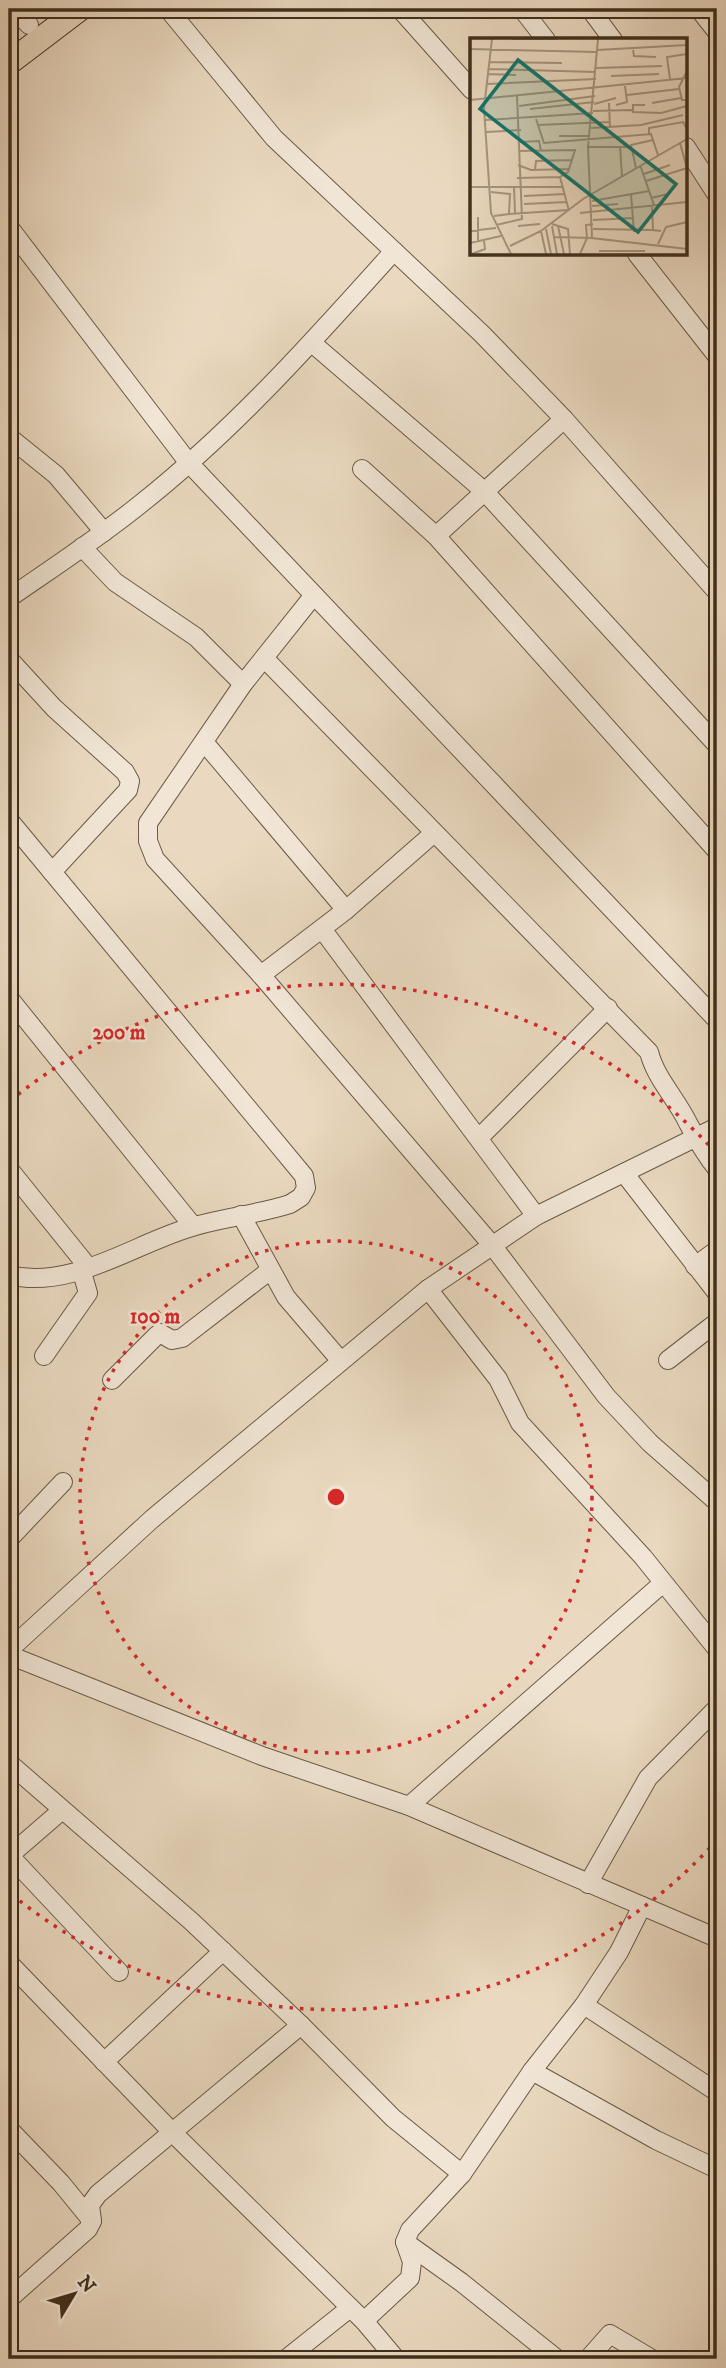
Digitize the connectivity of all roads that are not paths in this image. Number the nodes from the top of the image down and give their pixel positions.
1 (53, 9) edge
2 (80, 9) edge
3 (168, 9) edge
4 (400, 9) edge
5 (522, 9) edge
6 (590, 9) edge
7 (699, 9) edge
8 (22, 17) edge
9 (717, 32) edge
10 (544, 38) edge
11 (612, 38) edge
12 (9, 43) edge
13 (9, 63) edge
14 (470, 88) edge
15 (688, 150) edge
16 (717, 195) edge
17 (9, 227) edge
18 (394, 251) junction
19 (639, 256) edge
20 (312, 343) junction
21 (717, 356) edge
22 (564, 419) junction
23 (9, 438) edge
24 (188, 463) junction
25 (362, 469) dead end
26 (484, 491) junction
27 (104, 532) junction
28 (436, 536) junction
29 (82, 547) junction
30 (717, 592) edge
31 (10, 594) edge
32 (314, 594) junction
33 (9, 659) edge
34 (265, 659) junction
35 (243, 684) junction
36 (204, 742) junction
37 (717, 745) edge
38 (9, 820) edge
39 (434, 833) junction
40 (717, 851) edge
41 (51, 872) junction
42 (346, 910) junction
43 (322, 929) junction
44 (261, 975) junction
45 (9, 998) edge
46 (608, 1008) junction
47 (717, 1020) edge
48 (717, 1127) edge
49 (479, 1138) junction
50 (695, 1140) junction
51 (9, 1169) edge
52 (717, 1169) edge
53 (624, 1173) junction
54 (241, 1215) junction
55 (536, 1216) junction
56 (193, 1226) junction
57 (492, 1245) junction
58 (717, 1250) edge
59 (695, 1266) junction
60 (84, 1268) junction
61 (269, 1271) junction
62 (9, 1275) edge
63 (428, 1289) junction
64 (717, 1293) edge
65 (717, 1322) edge
66 (44, 1356) dead end
67 (340, 1360) junction
68 (668, 1360) dead end
69 (112, 1380) dead end
70 (62, 1482) dead end
71 (717, 1503) edge
72 (9, 1539) edge
73 (663, 1583) junction
74 (717, 1649) edge
75 (9, 1650) edge
76 (9, 1656) edge
77 (717, 1708) edge
78 (9, 1763) edge
79 (409, 1806) junction
80 (61, 1811) junction
81 (9, 1856) edge
82 (588, 1884) junction
83 (642, 1906) junction
84 (717, 1938) edge
85 (223, 1951) junction
86 (9, 1963) edge
87 (120, 1972) dead end
88 (584, 2006) junction
89 (301, 2025) junction
90 (104, 2062) junction
91 (532, 2071) junction
92 (717, 2092) edge
93 (9, 2129) edge
94 (173, 2133) junction
95 (717, 2169) edge
96 (462, 2174) junction
97 (92, 2221) junction
98 (405, 2242) junction
99 (9, 2299) edge
100 (350, 2308) junction
101 (364, 2322) junction
102 (286, 2359) edge
103 (396, 2359) edge
104 (557, 2359) edge
105 (588, 2359) edge
106 (652, 2359) edge

1 - 8 main road
2 - 13 main road
3 - 18 street
4 - 14 street
5 - 10 street
6 - 11 street
7 - 9 street
8 - 12 main road
15 - 16 street
17 - 24 street
18 - 20 street
18 - 22 street
19 - 21 street
20 - 24 street
20 - 26 street
22 - 26 street
22 - 30 street
23 - 27 street
24 - 27 street
24 - 32 street
25 - 28 street
26 - 28 street
26 - 37 street
27 - 29 street
28 - 40 street
29 - 31 street
29 - 35 street
32 - 34 street
32 - 47 street
33 - 41 street
34 - 35 street
34 - 39 street
35 - 36 street
36 - 42 street
36 - 44 street
38 - 41 street
39 - 42 street
39 - 46 street
41 - 54 street
42 - 43 street
43 - 44 street
43 - 49 street
44 - 57 street
45 - 56 street
46 - 49 street
46 - 50 street
48 - 50 street
49 - 55 street
50 - 52 street
50 - 53 street
51 - 60 street
53 - 55 street
53 - 59 street
54 - 56 street
54 - 61 street
55 - 57 street
56 - 60 street
57 - 63 street
57 - 71 street
58 - 59 street
59 - 64 street
60 - 62 street
60 - 66 street
61 - 67 street
61 - 69 street
63 - 67 street
63 - 73 street
65 - 68 street
67 - 75 street
70 - 72 street
73 - 74 street
73 - 79 street
76 - 79 street
77 - 82 street
78 - 80 street
79 - 82 street
80 - 81 street
80 - 85 street
81 - 87 street
82 - 83 street
83 - 84 street
83 - 88 street
85 - 89 street
85 - 90 street
86 - 90 street
88 - 91 street
88 - 92 street
89 - 94 street
89 - 96 street
90 - 94 street
91 - 95 street
91 - 96 street
93 - 97 street
94 - 97 street
94 - 100 street
96 - 98 street
97 - 99 street
98 - 101 street
98 - 104 street
100 - 101 street
100 - 102 street
101 - 103 street
105 - 106 street

